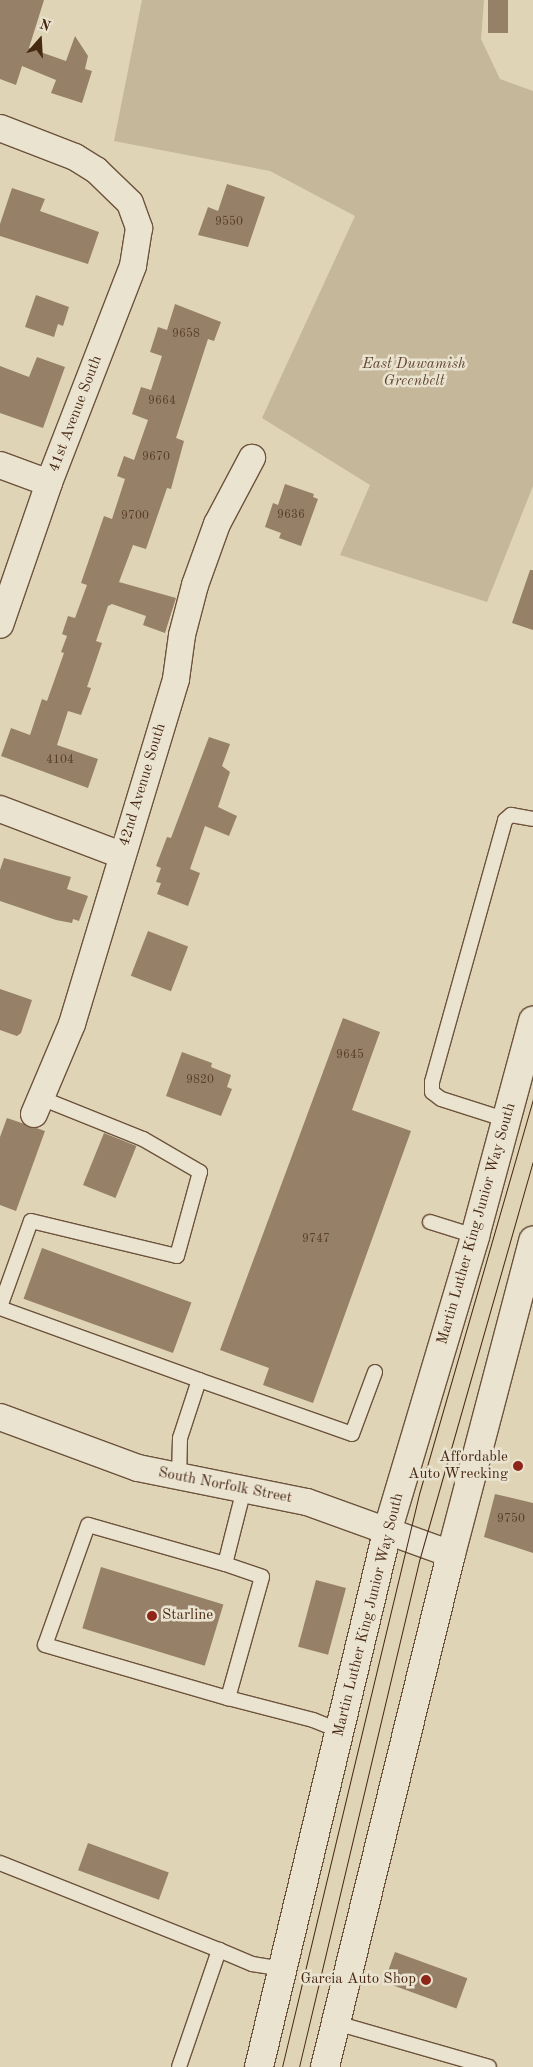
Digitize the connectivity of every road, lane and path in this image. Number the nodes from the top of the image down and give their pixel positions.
1 (0, 128) edge
2 (252, 458) dead end
3 (0, 466) edge
4 (49, 483) junction
5 (0, 625) edge
6 (0, 809) edge
7 (533, 819) edge
8 (121, 855) junction
9 (533, 1021) edge
10 (37, 1106) joint
11 (507, 1120) junction
12 (430, 1222) dead end
13 (475, 1236) junction
14 (533, 1241) edge
15 (0, 1307) edge
16 (375, 1372) dead end
17 (199, 1380) junction
18 (0, 1417) edge
19 (179, 1478) junction
20 (244, 1489) junction
21 (387, 1532) junction
22 (451, 1554) junction
23 (224, 1564) junction
24 (228, 1698) junction
25 (340, 1731) junction
26 (0, 1863) edge
27 (219, 1950) junction
28 (283, 1969) junction
29 (336, 2023) junction
30 (178, 2067) edge
31 (259, 2067) edge
32 (325, 2067) edge
33 (489, 2067) edge

1 - 4 street, 41st Avenue South
2 - 8 street, 42nd Avenue South
3 - 4 street
4 - 5 street, 41st Avenue South
6 - 8 street
7 - 11 lane
8 - 10 street, 42nd Avenue South
9 - 11 main road, Martin Luther King Junior Way South
10 - 15 lane
11 - 13 main road, Martin Luther King Junior Way South
12 - 13 lane
13 - 21 main road, Martin Luther King Junior Way South
14 - 22 main road
15 - 17 lane
16 - 17 lane
17 - 19 lane
18 - 19 street, South Norfolk Street
19 - 20 street, South Norfolk Street
20 - 21 street, South Norfolk Street
20 - 23 lane
21 - 22 street, South Norfolk Street
21 - 25 main road, Martin Luther King Junior Way South
22 - 29 main road
23 - 24 lane
23 - 24 lane
24 - 25 lane
25 - 28 main road, Martin Luther King Junior Way South
26 - 27 lane
27 - 28 lane
27 - 30 lane
28 - 31 main road, Martin Luther King Junior Way South
29 - 32 main road
29 - 33 lane

